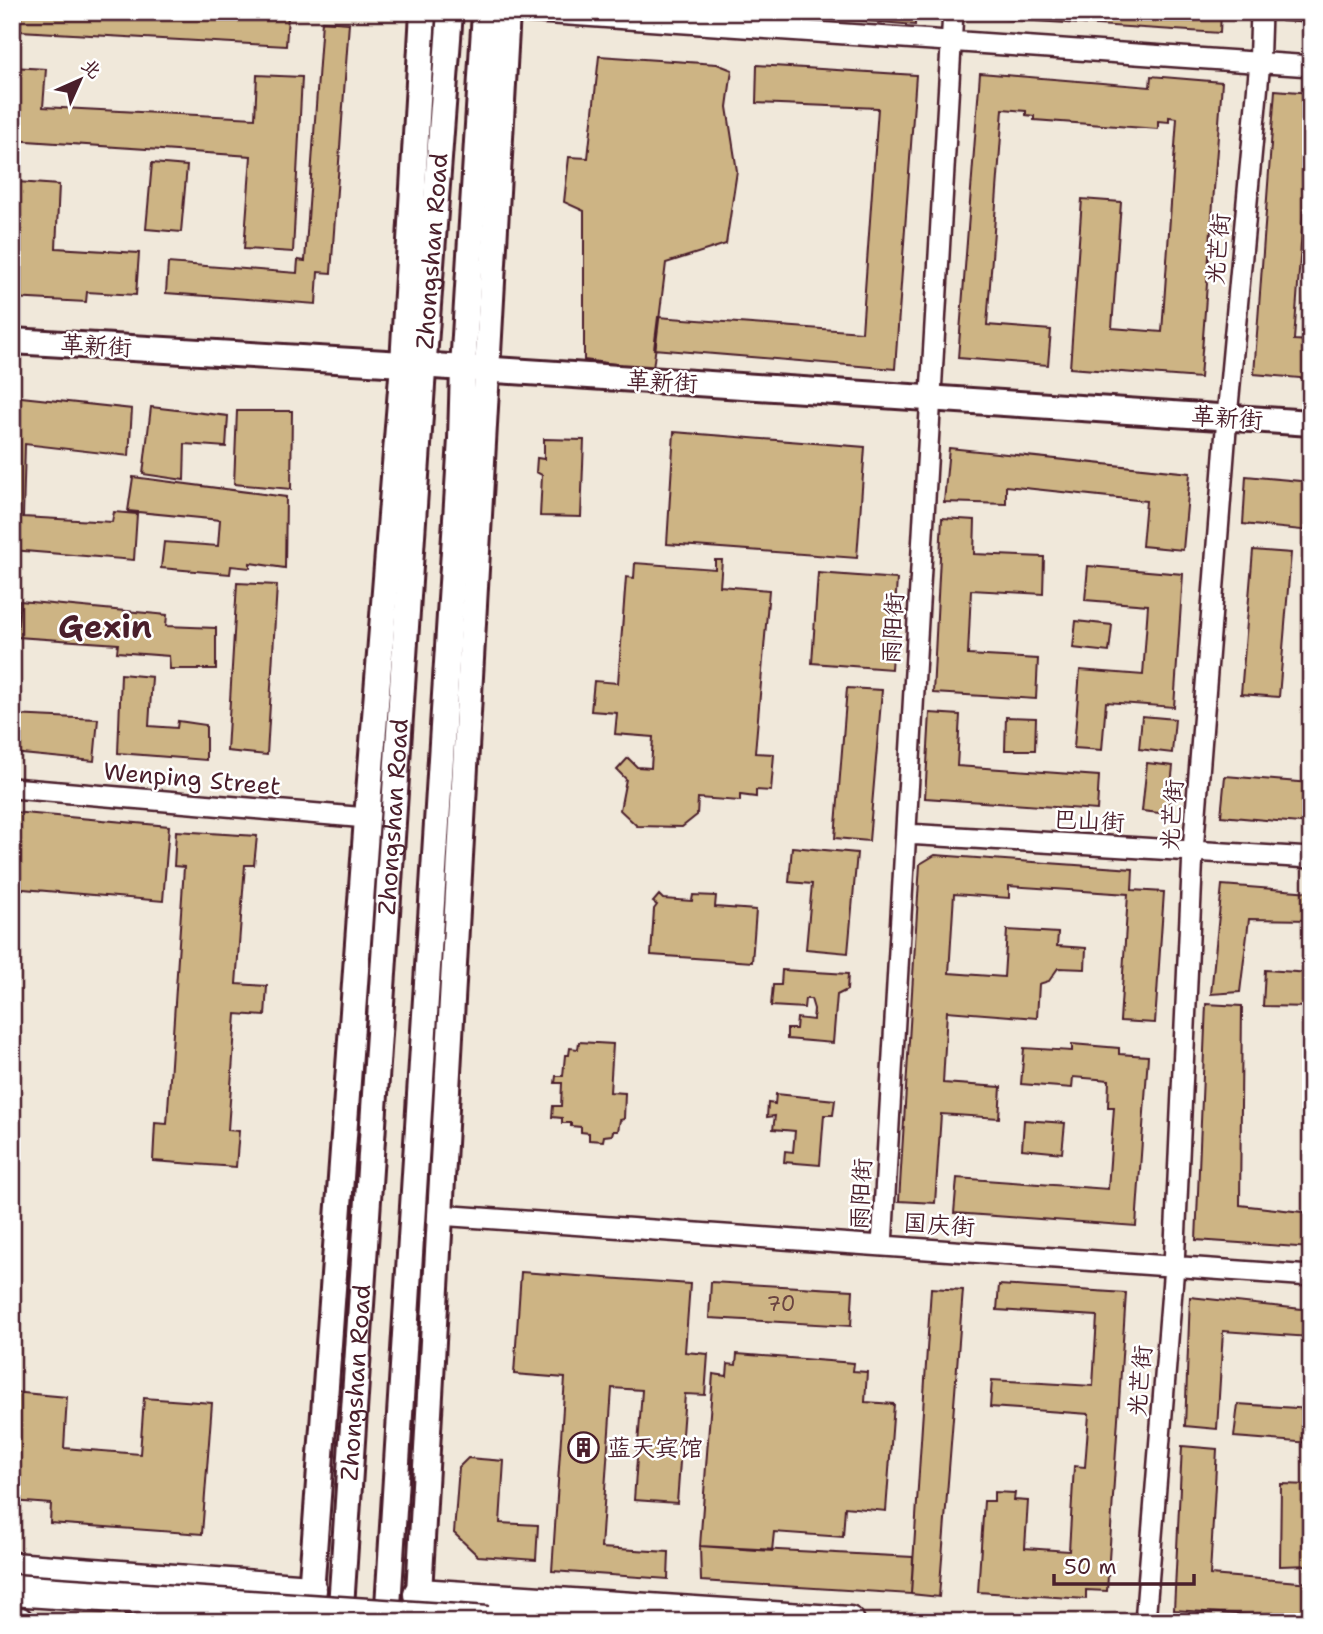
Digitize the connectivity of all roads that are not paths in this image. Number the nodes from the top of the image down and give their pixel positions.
1 (417, 12) edge
2 (450, 12) edge
3 (485, 12) edge
4 (506, 12) edge
5 (526, 12) edge
6 (953, 12) edge
7 (1261, 12) edge
8 (423, 13) edge
9 (951, 41) junction
10 (1259, 63) junction
11 (1311, 66) edge
12 (12, 341) edge
13 (414, 365) junction
14 (475, 369) junction
15 (931, 398) junction
16 (1227, 417) junction
17 (1311, 423) edge
18 (12, 788) edge
19 (367, 818) junction
20 (906, 834) junction
21 (1193, 851) junction
22 (1311, 859) edge
23 (438, 1215) junction
24 (882, 1246) junction
25 (1174, 1266) junction
26 (1311, 1276) edge
27 (12, 1568) edge
28 (12, 1590) edge
29 (311, 1590) junction
30 (412, 1615) edge
31 (12, 1621) edge
32 (18, 1622) edge
33 (309, 1622) edge
34 (340, 1622) edge
35 (488, 1622) edge
36 (849, 1622) edge
37 (1145, 1622) edge

1 - 8 street
2 - 13 main road, Zhongshan Road
3 - 14 main road, Zhongshan Road
4 - 14 main road
5 - 9 street
6 - 9 street, 雨阳街
7 - 10 street, 光芒街
8 - 13 main road
9 - 10 street
9 - 15 street, 雨阳街
10 - 11 street
10 - 16 street, 光芒街
12 - 13 main road, 革新街
13 - 14 main road, 革新街
13 - 19 main road
13 - 34 main road, Zhongshan Road
14 - 15 main road, 革新街
14 - 23 main road
14 - 30 main road, Zhongshan Road
15 - 16 main road, 革新街
15 - 20 street, 雨阳街
16 - 17 main road, 革新街
16 - 21 street, 光芒街
18 - 19 street, Wenping Street
19 - 29 main road
20 - 21 street, 巴山街
20 - 24 street, 雨阳街
21 - 22 street, 巴山街
21 - 25 street, 光芒街
23 - 24 street, 国庆街
23 - 30 main road
24 - 25 street, 国庆街
25 - 26 street, 国庆街
25 - 37 street, 光芒街
27 - 29 highway
28 - 30 highway, bridge
29 - 33 main road
30 - 35 highway, bridge
30 - 36 highway
31 - 32 highway

